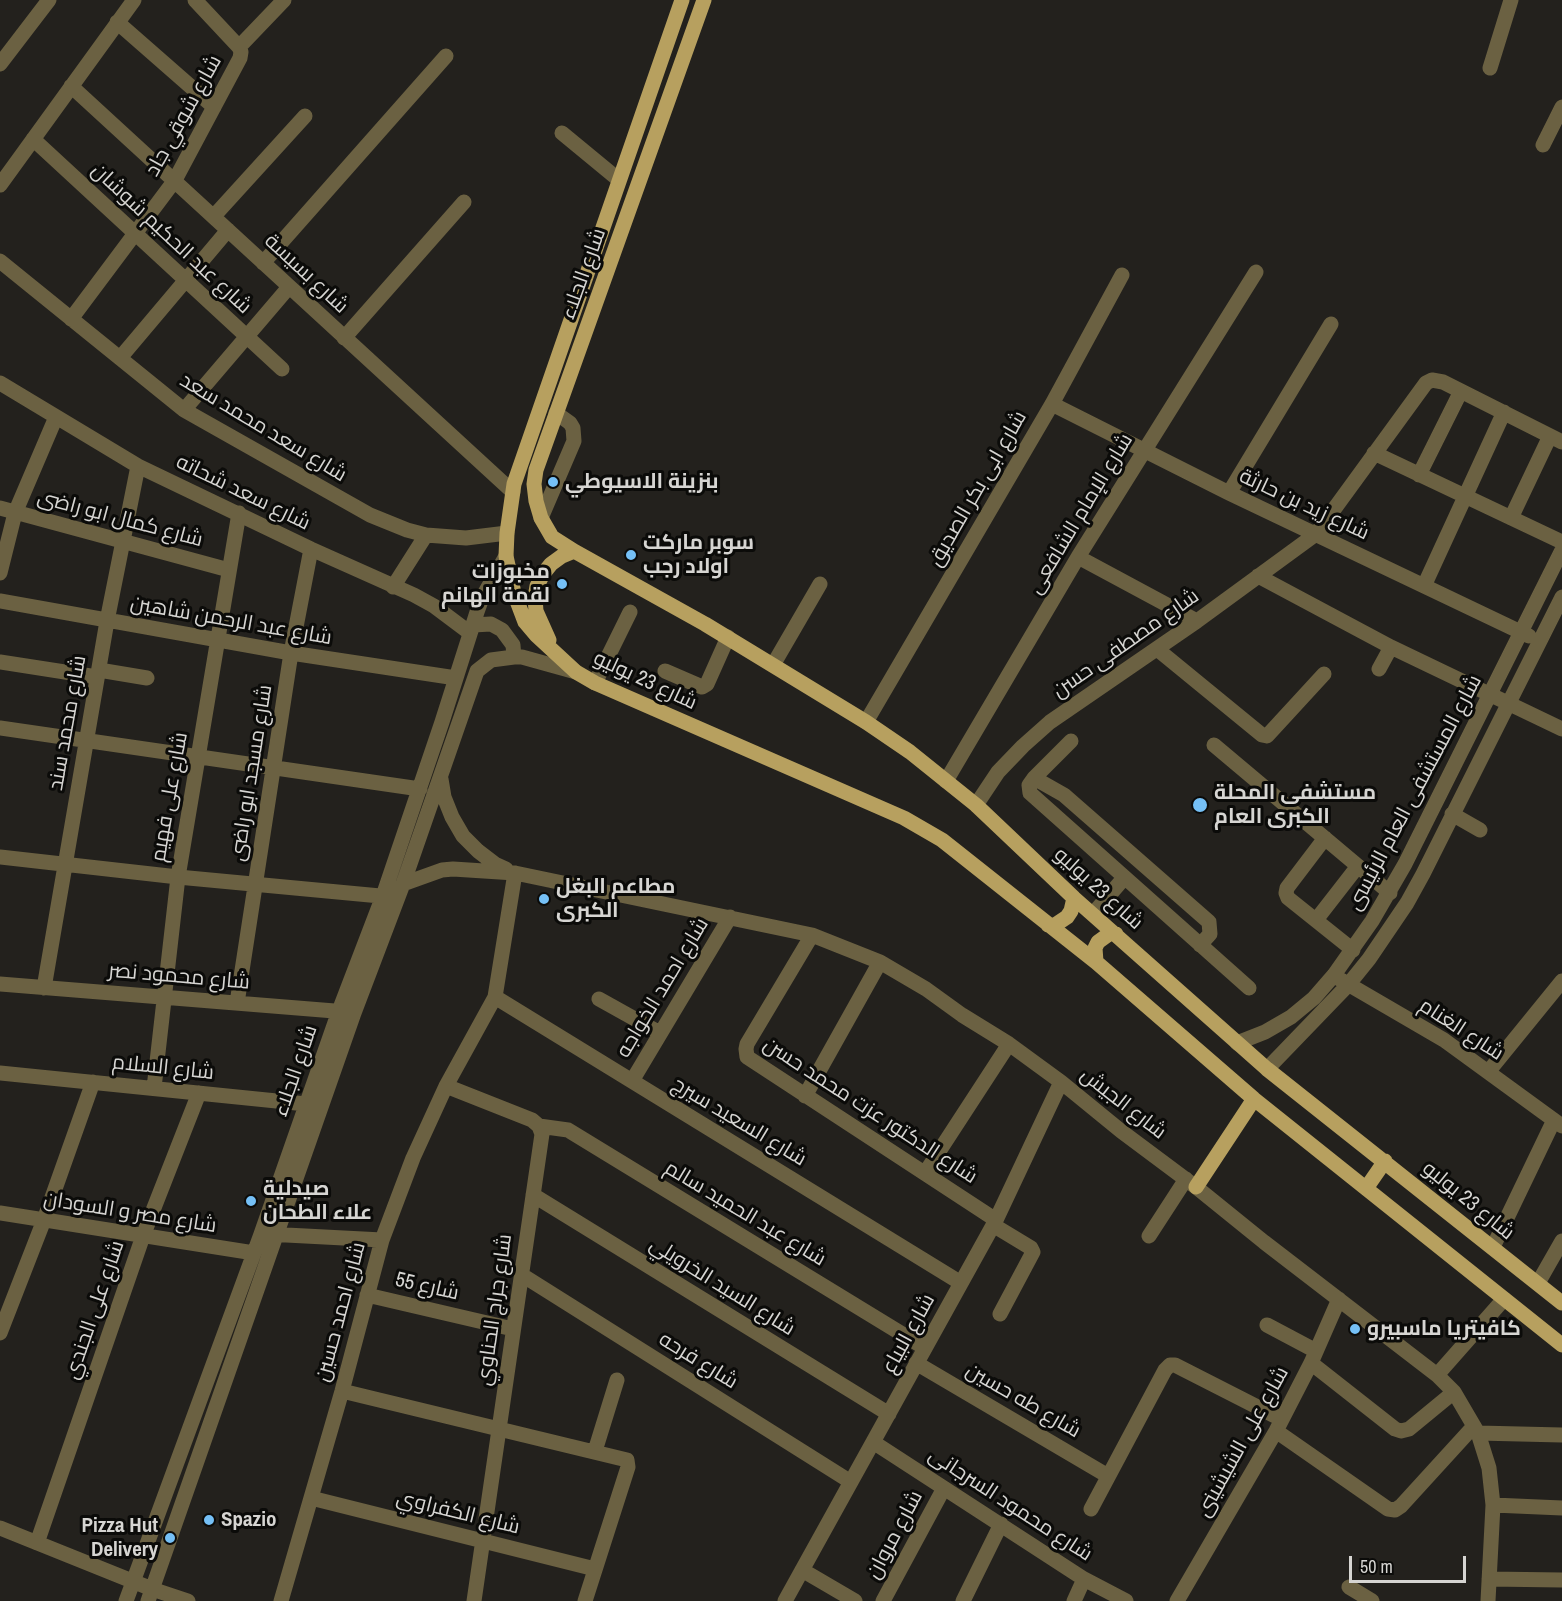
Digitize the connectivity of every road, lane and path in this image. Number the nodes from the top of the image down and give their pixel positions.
1 (49, 0) edge
2 (134, 0) edge
3 (195, 0) edge
4 (284, 0) edge
5 (682, 0) edge
6 (704, 0) edge
7 (1511, 0) edge
8 (117, 22) junction
9 (239, 47) junction
10 (446, 56) dead end
11 (0, 64) edge
12 (1490, 68) dead end
13 (71, 86) junction
14 (214, 107) junction
15 (1560, 115) edge
16 (305, 116) dead end
17 (562, 133) dead end
18 (33, 139) junction
19 (1543, 146) dead end
20 (628, 153) junction
21 (648, 160) junction
22 (175, 180) junction
23 (619, 180) junction
24 (0, 185) edge
25 (464, 202) dead end
26 (214, 216) junction
27 (228, 230) junction
28 (135, 234) junction
29 (0, 261) edge
30 (263, 263) junction
31 (1256, 272) dead end
32 (1122, 275) dead end
33 (185, 280) junction
34 (289, 287) junction
35 (71, 319) junction
36 (1331, 324) dead end
37 (246, 336) junction
38 (344, 338) junction
39 (120, 358) junction
40 (282, 369) dead end
41 (0, 383) edge
42 (1461, 391) junction
43 (1052, 404) junction
44 (184, 410) junction
45 (1504, 412) junction
46 (556, 413) junction
47 (56, 417) junction
48 (1556, 439) edge
49 (1145, 449) junction
50 (1374, 453) junction
51 (138, 466) junction
52 (1419, 475) junction
53 (513, 492) junction
54 (1229, 493) junction
55 (1465, 496) junction
56 (7, 510) edge
57 (239, 513) junction
58 (541, 518) junction
59 (1511, 518) junction
60 (507, 533) junction
61 (1316, 534) junction
62 (426, 535) junction
63 (123, 542) junction
64 (1562, 542) edge
65 (311, 549) junction
66 (1562, 550) edge
67 (574, 551) junction
68 (506, 556) junction
69 (1078, 557) junction
70 (229, 570) junction
71 (0, 573) edge
72 (1258, 576) junction
73 (820, 584) dead end
74 (1424, 586) junction
75 (393, 587) junction
76 (0, 602) edge
77 (1560, 606) edge
78 (630, 612) dead end
79 (107, 621) junction
80 (1197, 621) junction
81 (472, 629) junction
82 (1521, 633) junction
83 (728, 637) junction
84 (218, 640) junction
85 (1540, 641) junction
86 (1391, 647) junction
87 (1157, 648) junction
88 (291, 653) junction
89 (557, 656) junction
90 (514, 657) junction
91 (0, 662) edge
92 (773, 665) junction
93 (1379, 669) dead end
94 (665, 671) dead end
95 (576, 672) junction
96 (98, 674) junction
97 (1324, 674) dead end
98 (147, 678) dead end
99 (456, 678) junction
100 (595, 683) junction
101 (1490, 694) junction
102 (1509, 704) junction
103 (866, 722) junction
104 (0, 728) edge
105 (1562, 729) edge
106 (86, 740) junction
107 (1071, 741) dead end
108 (1214, 745) dead end
109 (198, 757) junction
110 (274, 768) junction
111 (441, 776) junction
112 (1034, 778) junction
113 (946, 781) junction
114 (420, 789) junction
115 (1439, 797) junction
116 (976, 805) junction
117 (1455, 810) junction
118 (1480, 830) dead end
119 (1325, 838) junction
120 (1128, 851) junction
121 (0, 857) edge
122 (64, 864) junction
123 (1358, 866) junction
124 (515, 873) junction
125 (1119, 873) junction
126 (178, 877) junction
127 (256, 885) junction
128 (1172, 890) junction
129 (394, 893) junction
130 (1390, 893) junction
131 (1074, 898) junction
132 (1157, 907) junction
133 (1093, 914) junction
134 (730, 916) junction
135 (1316, 920) junction
136 (1048, 925) junction
137 (1116, 934) junction
138 (812, 935) junction
139 (1200, 945) junction
140 (1353, 950) junction
141 (880, 962) junction
142 (1096, 962) junction
143 (1334, 975) junction
144 (1562, 981) edge
145 (0, 984) edge
146 (1348, 985) junction
147 (44, 987) junction
148 (1249, 988) dead end
149 (164, 997) junction
150 (495, 997) junction
151 (598, 999) dead end
152 (237, 1003) junction
153 (346, 1012) junction
154 (660, 1033) junction
155 (1237, 1043) junction
156 (1009, 1044) junction
157 (1267, 1069) junction
158 (1488, 1072) junction
159 (0, 1073) edge
160 (632, 1081) junction
161 (93, 1082) junction
162 (1061, 1082) junction
163 (446, 1086) junction
164 (154, 1088) junction
165 (199, 1093) junction
166 (805, 1096) junction
167 (1254, 1099) junction
168 (314, 1105) junction
169 (1558, 1123) edge
170 (539, 1126) junction
171 (1385, 1161) junction
172 (925, 1173) junction
173 (1191, 1183) junction
174 (1367, 1188) junction
175 (533, 1195) junction
176 (0, 1213) edge
177 (44, 1220) junction
178 (995, 1222) junction
179 (269, 1234) junction
180 (143, 1236) junction
181 (1149, 1236) dead end
182 (382, 1240) junction
183 (1562, 1240) edge
184 (1493, 1247) junction
185 (254, 1253) junction
186 (522, 1275) junction
187 (961, 1283) junction
188 (1538, 1283) junction
189 (367, 1295) junction
190 (1339, 1299) junction
191 (1504, 1299) junction
192 (1562, 1303) edge
193 (1000, 1314) dead end
194 (1267, 1324) dead end
195 (513, 1329) junction
196 (0, 1333) edge
197 (1562, 1345) edge
198 (925, 1348) junction
199 (1313, 1357) junction
200 (916, 1363) junction
201 (1437, 1375) junction
202 (617, 1380) dead end
203 (342, 1391) junction
204 (1454, 1392) junction
205 (889, 1414) junction
206 (1278, 1425) junction
207 (499, 1428) junction
208 (1476, 1429) junction
209 (1562, 1435) edge
210 (873, 1442) junction
211 (595, 1451) junction
212 (1108, 1476) junction
213 (851, 1482) junction
214 (944, 1488) junction
215 (311, 1498) junction
216 (1493, 1505) junction
217 (1562, 1508) edge
218 (1091, 1509) dead end
219 (1000, 1524) junction
220 (0, 1528) edge
221 (482, 1541) junction
222 (37, 1543) junction
223 (595, 1569) junction
224 (802, 1570) junction
225 (1084, 1579) junction
226 (1489, 1579) junction
227 (1562, 1580) edge
228 (133, 1581) junction
229 (1349, 1587) dead end
230 (150, 1595) edge
231 (126, 1601) edge
232 (188, 1601) edge
233 (281, 1601) edge
234 (474, 1601) edge
235 (585, 1601) edge
236 (785, 1601) edge
237 (855, 1601) edge
238 (883, 1601) edge
239 (963, 1601) edge
240 (1074, 1601) edge
241 (1126, 1601) edge
242 (1177, 1601) edge
243 (1372, 1601) edge
244 (1488, 1601) edge

1 - 11 street
2 - 8 street
3 - 9 street
4 - 9 street
5 - 20 main road, شارع الجلاء
6 - 21 main road, شارع الجلاء
7 - 12 street
8 - 13 street
8 - 14 street
9 - 14 street, شارع شوقي جاد
10 - 30 street
13 - 18 street
13 - 22 street, شارع بسيسة
14 - 22 street, شارع شوقي جاد
15 - 19 street
16 - 26 street
17 - 23 street
18 - 24 street
18 - 28 street, شارع عبد الحكيم شوشان
20 - 21 main road
20 - 23 main road, شارع الجلاء
21 - 46 main road, شارع الجلاء
22 - 26 street, شارع بسيسة
22 - 28 street, شارع شوقي جاد
23 - 53 main road, شارع الجلاء
25 - 38 street
26 - 27 street, شارع بسيسة
27 - 30 street, شارع بسيسة
27 - 33 street
28 - 33 street, شارع عبد الحكيم شوشان
28 - 35 street, شارع شوقي جاد
29 - 35 street, شارع سعد محمد سعد
30 - 34 street, شارع بسيسة
31 - 49 street, شارع الإمام الشافعى
32 - 43 street, شارع ابى بكر الصديق
33 - 37 street, شارع عبد الحكيم شوشان
33 - 39 street
34 - 37 street
34 - 38 street, شارع بسيسة
35 - 39 street, شارع سعد محمد سعد
36 - 54 street
37 - 40 street, شارع عبد الحكيم شوشان
37 - 44 street
38 - 53 street, شارع بسيسة
39 - 44 street, شارع سعد محمد سعد
41 - 47 street, شارع سعد شحاته
42 - 45 street
42 - 50 street, شارع مصطفى حسن
42 - 52 street
43 - 49 street, شارع زيد بن حارثة
43 - 103 street, شارع ابى بكر الصديق
44 - 62 street, شارع سعد محمد سعد
45 - 48 street
45 - 55 street
46 - 58 main road, شارع الجلاء
46 - 58 street
47 - 51 street, شارع سعد شحاته
47 - 56 street
48 - 59 street
49 - 54 street, شارع زيد بن حارثة
49 - 69 street, شارع الإمام الشافعى
50 - 52 street
50 - 61 street, شارع مصطفى حسن
51 - 57 street, شارع سعد شحاته
51 - 63 street, شارع محمد سند
52 - 55 street
53 - 60 main road, شارع الجلاء
54 - 61 street, شارع زيد بن حارثة
55 - 59 street
55 - 74 street
56 - 63 street, شارع كمال ابو راضى
56 - 71 street
57 - 65 street, شارع سعد شحاته
57 - 70 street, شارع على فهيم
58 - 67 main road, شارع الجلاء
59 - 64 street
60 - 62 street, شارع سعد محمد سعد
60 - 68 main road, شارع الجلاء
61 - 72 street, شارع مصطفى حسن
61 - 74 street, شارع زيد بن حارثة
62 - 75 street
63 - 70 street, شارع كمال ابو راضى
63 - 79 street, شارع محمد سند
65 - 75 street, شارع سعد شحاته
65 - 88 street, شارع مسجد ابو راضى
66 - 82 street, شارع المستشفى العام الرئيسى
67 - 83 main road, شارع 23 يوليو
67 - 89 main road
68 - 81 street, شارع الجلاء
68 - 89 main road, شارع الجلاء
69 - 80 street
69 - 113 street, شارع الإمام الشافعى
70 - 84 street, شارع على فهيم
72 - 80 street, شارع مصطفى حسن
72 - 86 street
73 - 92 street
74 - 82 street, شارع زيد بن حارثة
75 - 81 street, شارع سعد شحاته
76 - 79 street, شارع عبد الرحمن شاهين
77 - 85 street, شارع المستشفى العام الرئيسى
78 - 100 street
79 - 84 street, شارع عبد الرحمن شاهين
79 - 96 street, شارع محمد سند
80 - 87 street, شارع مصطفى حسن
81 - 90 street
81 - 99 street, شارع الجلاء
82 - 85 street, شارع زيد بن حارثة
82 - 101 street, شارع المستشفى العام الرئيسى
83 - 92 main road, شارع 23 يوليو
83 - 94 street
84 - 88 street, شارع عبد الرحمن شاهين
84 - 109 street, شارع على فهيم
85 - 102 street, شارع المستشفى العام الرئيسى
86 - 93 street
86 - 101 street
87 - 97 street
87 - 116 street, شارع مصطفى حسن
88 - 99 street, شارع عبد الرحمن شاهين
88 - 110 street, شارع مسجد ابو راضى
89 - 95 main road, شارع 23 يوليو
90 - 95 street, شارع الجلاء
90 - 111 street, شارع الجلاء
91 - 96 street
92 - 103 main road, شارع 23 يوليو
95 - 100 main road, شارع 23 يوليو
96 - 98 street
96 - 106 street, شارع محمد سند
99 - 114 street, شارع الجلاء
100 - 136 main road, شارع 23 يوليو
101 - 102 street
101 - 115 street, شارع المستشفى العام الرئيسى
102 - 105 street
102 - 117 street, شارع المستشفى العام الرئيسى
103 - 113 main road, شارع 23 يوليو
104 - 106 street
106 - 109 street
106 - 122 street, شارع محمد سند
107 - 112 street
108 - 119 street
109 - 110 street
109 - 126 street, شارع على فهيم
110 - 114 street
110 - 127 street, شارع مسجد ابو راضى
111 - 124 street, شارع الجيش
111 - 129 street, شارع الجلاء
112 - 120 street
112 - 125 street
113 - 116 main road, شارع 23 يوليو
114 - 129 street, شارع الجلاء
115 - 117 street
115 - 130 street, شارع المستشفى العام الرئيسى
116 - 131 main road, شارع 23 يوليو
117 - 118 street
117 - 146 street, شارع المستشفى العام الرئيسى
119 - 123 street
119 - 135 street
120 - 125 street
120 - 128 street
121 - 122 street
122 - 126 street
122 - 147 street, شارع محمد سند
123 - 130 street
123 - 135 street
124 - 129 street, شارع الجيش
124 - 134 street, شارع الجيش
124 - 150 street, شارع احمد حسين
125 - 132 street
125 - 133 street
126 - 127 street
126 - 149 street, شارع على فهيم
127 - 129 street
127 - 152 street, شارع مسجد ابو راضى
128 - 132 street
128 - 139 street
129 - 153 street, شارع الجلاء
130 - 140 street, شارع المستشفى العام الرئيسى
131 - 133 main road, شارع 23 يوليو
131 - 136 main road
132 - 139 street
133 - 137 main road, شارع 23 يوليو
134 - 138 street, شارع الجيش
134 - 154 street, شارع احمد الخواجه
135 - 140 street
136 - 142 main road, شارع 23 يوليو
137 - 142 main road
137 - 155 main road, شارع 23 يوليو
138 - 141 street, شارع الجيش
138 - 166 street, شارع الدكتور عزت محمد حسن
139 - 148 street
140 - 143 street, شارع المستشفى العام الرئيسى
141 - 156 street, شارع الجيش
141 - 166 street
142 - 167 main road, شارع 23 يوليو
143 - 146 street, شارع الغنام
143 - 155 street, شارع المستشفى العام الرئيسى
144 - 158 street
145 - 147 street, شارع محمود نصر
146 - 157 street, شارع المستشفى العام الرئيسى
146 - 158 street, شارع الغنام
147 - 149 street, شارع محمود نصر
149 - 152 street, شارع محمود نصر
149 - 164 street, شارع على فهيم
150 - 160 street, شارع السعيد سيرج
150 - 163 street, شارع احمد حسين
151 - 154 street
152 - 153 street, شارع محمود نصر
153 - 168 street, شارع الجلاء
154 - 160 street, شارع احمد الخواجه
155 - 157 main road, شارع 23 يوليو
156 - 162 street, شارع الجيش
156 - 172 street
157 - 171 main road, شارع 23 يوليو
158 - 169 street, شارع الغنام
159 - 161 street, شارع السلام
160 - 187 street, شارع السعيد سيرج
161 - 164 street, شارع السلام
161 - 177 street
162 - 173 street, شارع الجيش
162 - 178 street, شارع البياع
163 - 170 street
163 - 182 street, شارع احمد حسين
164 - 165 street, شارع السلام
165 - 168 street, شارع السلام
165 - 180 street, شارع على الجندي
166 - 172 street, شارع الدكتور عزت محمد حسن
167 - 173 main road
167 - 174 main road, شارع 23 يوليو
168 - 179 street, شارع الجلاء
169 - 184 street
170 - 175 street, شارع جراج الحناوي
170 - 198 street, شارع عبد الحميد سالم
171 - 174 main road
171 - 184 main road, شارع 23 يوليو
172 - 178 street, شارع الدكتور عزت محمد حسن
173 - 181 street
173 - 190 street, شارع الجيش
174 - 191 main road, شارع 23 يوليو
175 - 186 street, شارع جراج الحناوي
175 - 205 street, شارع السيد الخرويلي
176 - 177 street, شارع مصر و السودان
177 - 180 street, شارع مصر و السودان
177 - 196 street
178 - 187 street, شارع البياع
178 - 193 street, شارع الدكتور عزت محمد حسن
179 - 182 street
179 - 185 street, شارع الجلاء
179 - 230 street, شارع الجلاء
180 - 185 street, شارع مصر و السودان
180 - 222 street, شارع على الجندي
182 - 189 street, شارع احمد حسين
183 - 188 street
184 - 188 main road, شارع 23 يوليو
185 - 228 street, شارع الجلاء
186 - 195 street, شارع جراج الحناوي
186 - 213 street, شارع فرحه
187 - 198 street, شارع البياع
188 - 192 main road, شارع 23 يوليو
189 - 195 street, شارع 55
189 - 203 street, شارع احمد حسين
190 - 199 street, شارع على الشيشينى
190 - 201 street, شارع الجيش
191 - 197 main road, شارع 23 يوليو
191 - 201 street
194 - 199 street
195 - 207 street, شارع جراج الحناوي
198 - 200 street, شارع البياع
199 - 204 street
199 - 206 street, شارع على الشيشينى
200 - 205 street, شارع البياع
200 - 212 street, شارع طه حسين
201 - 204 street, شارع الجيش
202 - 211 street
203 - 207 street
203 - 215 street, شارع احمد حسين
204 - 208 street, شارع الجيش
205 - 210 street, شارع البياع
206 - 208 street
206 - 212 street
206 - 242 street, شارع على الشيشينى
207 - 211 street
207 - 221 street, شارع جراج الحناوي
208 - 209 street
208 - 216 street, شارع الجيش
210 - 213 street, شارع البياع
210 - 214 street, شارع محمود السرجانى
211 - 223 street
212 - 218 street
213 - 224 street, شارع البياع
214 - 219 street, شارع محمود السرجانى
214 - 238 street, شارع مروان
215 - 221 street, شارع الكفراوي
215 - 233 street, شارع احمد حسين
216 - 217 street
216 - 226 street, شارع الجيش
219 - 225 street, شارع محمود السرجانى
219 - 239 street
220 - 222 street
221 - 223 street, شارع الكفراوي
221 - 234 street, شارع جراج الحناوي
222 - 228 street
223 - 235 street
224 - 236 street, شارع البياع
224 - 237 street
225 - 240 street
225 - 241 street, شارع محمود السرجانى
226 - 227 street
226 - 244 street, شارع الجيش
228 - 230 street
228 - 231 street, شارع الجلاء
229 - 243 street
230 - 232 street

